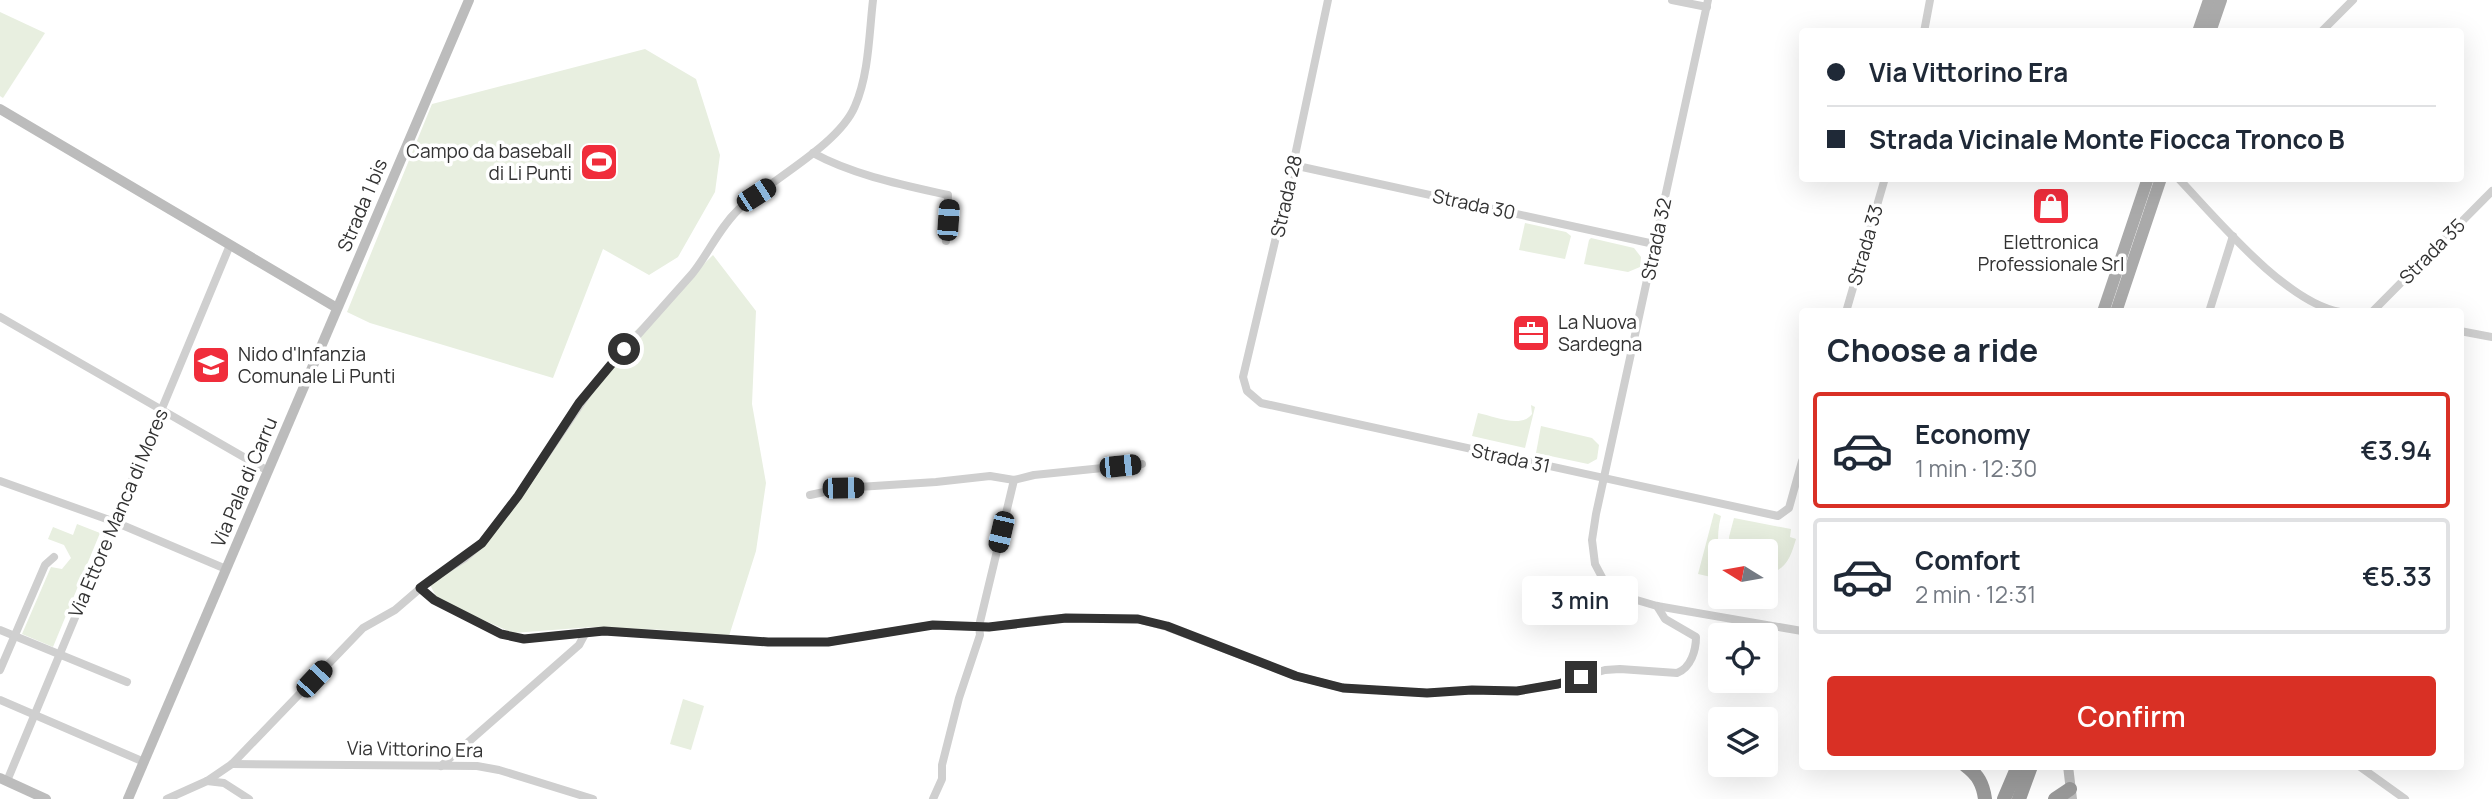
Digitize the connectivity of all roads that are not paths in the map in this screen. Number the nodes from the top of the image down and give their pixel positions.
1 (469, 0) edge
2 (873, 0) edge
3 (1328, 0) edge
4 (1672, 0) edge
5 (1930, 0) edge
6 (2208, 0) edge
7 (2221, 0) edge
8 (2231, 0) edge
9 (2353, 0) edge
10 (1708, 4) edge
11 (2216, 14) junction
12 (1925, 28) edge
13 (2199, 28) edge
14 (2211, 28) edge
15 (2325, 28) edge
16 (0, 109) edge
17 (813, 153) junction
18 (1293, 164) junction
19 (1884, 182) edge
20 (2147, 182) edge
21 (2160, 182) edge
22 (2182, 182) edge
23 (2492, 191) edge
24 (2233, 236) junction
25 (946, 241) dead end
26 (1654, 244) junction
27 (230, 245) junction
28 (337, 308) junction
29 (1847, 308) edge
30 (2104, 308) edge
31 (2117, 308) edge
32 (2210, 308) edge
33 (2331, 308) edge
34 (2376, 308) edge
35 (0, 317) edge
36 (2464, 332) edge
37 (2492, 337) edge
38 (1247, 391) joint
39 (160, 411) junction
40 (1142, 464) dead end
41 (268, 471) junction
42 (1799, 472) edge
43 (1604, 478) junction
44 (1014, 480) junction
45 (0, 481) edge
46 (810, 495) dead end
47 (115, 522) junction
48 (54, 557) dead end
49 (226, 569) junction
50 (420, 588) junction
51 (1657, 606) junction
52 (979, 626) junction
53 (0, 630) edge
54 (1799, 630) edge
55 (586, 632) junction
56 (15, 636) junction
57 (60, 654) junction
58 (0, 670) edge
59 (127, 682) dead end
60 (0, 700) edge
61 (35, 715) junction
62 (144, 762) junction
63 (232, 764) junction
64 (441, 766) junction
65 (1971, 770) edge
66 (2016, 770) edge
67 (2030, 770) edge
68 (2068, 770) edge
69 (2365, 770) edge
70 (4, 780) edge
71 (207, 781) junction
72 (2071, 794) edge
73 (46, 799) edge
74 (129, 799) edge
75 (167, 799) edge
76 (249, 799) edge
77 (593, 799) edge
78 (933, 799) edge
79 (1985, 799) edge
80 (2004, 799) edge
81 (2019, 799) edge
82 (2055, 799) edge
83 (2405, 799) edge

1 - 28 street, Strada 1 bis
2 - 17 street
3 - 18 street, Strada 28
4 - 10 street
5 - 12 street
6 - 13 main road
7 - 11 main road
8 - 11 main road
9 - 15 street
10 - 26 street, Strada 32
11 - 14 main road
16 - 27 street
17 - 25 street
17 - 50 street
18 - 26 street, Strada 30
18 - 38 street, Strada 28
19 - 29 street, Strada 33
20 - 30 main road
21 - 31 main road
22 - 24 street
23 - 34 street, Strada 35
24 - 32 street
24 - 33 street
26 - 43 street, Strada 32
27 - 28 street
27 - 39 street, Via Ettore Manca di Mores
28 - 41 street, Via Pala di Carru
35 - 39 street
36 - 37 street
38 - 43 street, Strada 31
39 - 41 street
39 - 47 street, Via Ettore Manca di Mores
40 - 44 street
41 - 49 street, Via Pala di Carru
42 - 43 street, Strada 31
43 - 51 street, Strada 32
44 - 46 street
44 - 52 street
45 - 47 street
47 - 49 street
47 - 57 street, Via Ettore Manca di Mores
48 - 56 street
49 - 62 street, Via Pala di Carru
50 - 55 street
50 - 63 street
51 - 52 street
51 - 54 street, Strada 32
52 - 55 street
52 - 78 street
53 - 56 street
55 - 64 street
56 - 57 street
56 - 58 street
57 - 59 street
57 - 61 street, Via Ettore Manca di Mores
60 - 61 street
61 - 62 street
61 - 70 street, Via Ettore Manca di Mores
62 - 74 street, Via Pala di Carru
63 - 64 street, Via Vittorino Era
63 - 71 street
64 - 77 street, Via Vittorino Era
65 - 79 highway
66 - 80 highway
67 - 81 highway
68 - 72 street
69 - 83 street
70 - 73 street
71 - 75 street
71 - 76 street
72 - 82 highway

